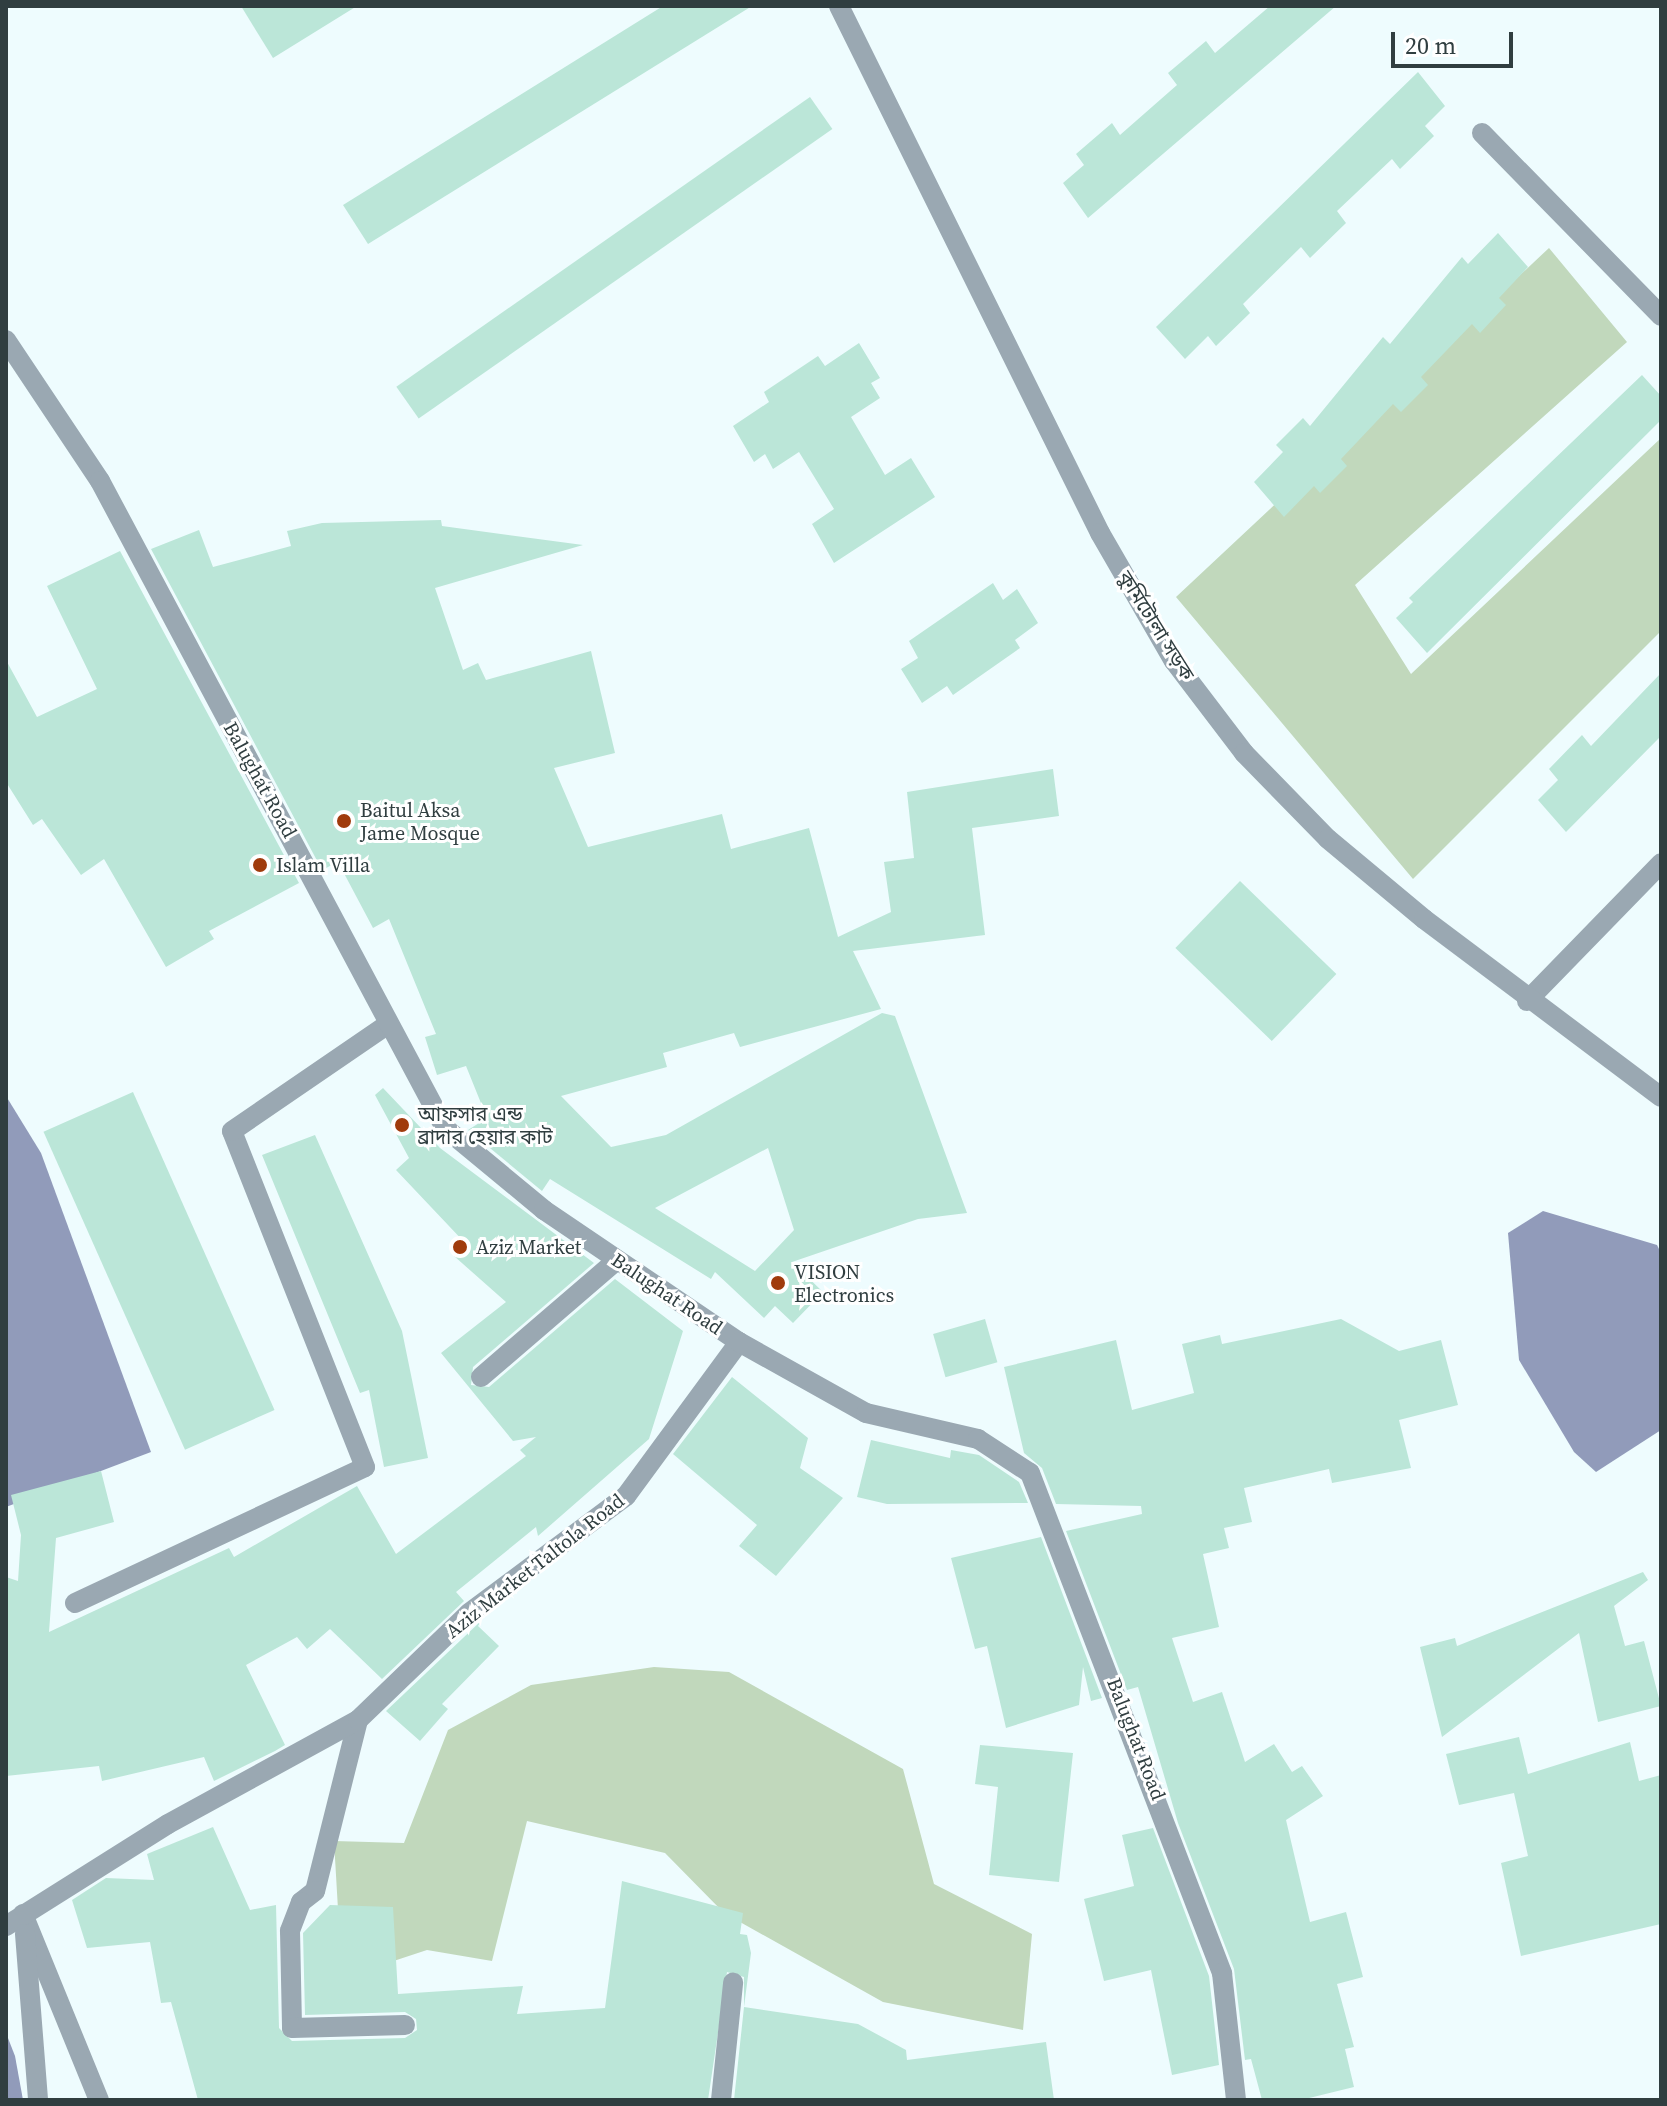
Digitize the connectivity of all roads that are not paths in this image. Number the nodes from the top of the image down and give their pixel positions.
1 (839, 6) edge
2 (1482, 133) dead end
3 (1661, 316) edge
4 (9, 344) edge
5 (1661, 863) edge
6 (1527, 1001) junction
7 (388, 1024) junction
8 (1661, 1097) edge
9 (616, 1261) junction
10 (739, 1342) junction
11 (481, 1377) dead end
12 (75, 1603) dead end
13 (358, 1720) junction
14 (15, 1920) edge
15 (733, 1983) dead end
16 (405, 2025) dead end
17 (38, 2100) edge
18 (99, 2100) edge
19 (721, 2100) edge
20 (1236, 2100) edge

1 - 6 street, কুর্মিটোলা সড়ক
2 - 3 street
4 - 7 street, Balughat Road
5 - 6 street
6 - 8 street, কুর্মিটোলা সড়ক
7 - 9 street, Balughat Road
7 - 12 street
9 - 10 street, Balughat Road
9 - 11 street
10 - 13 street, Aziz Market Taltola Road
10 - 20 street, Balughat Road
13 - 14 street, Aziz Market Taltola Road
13 - 16 street
14 - 17 street
14 - 18 street
15 - 19 street

